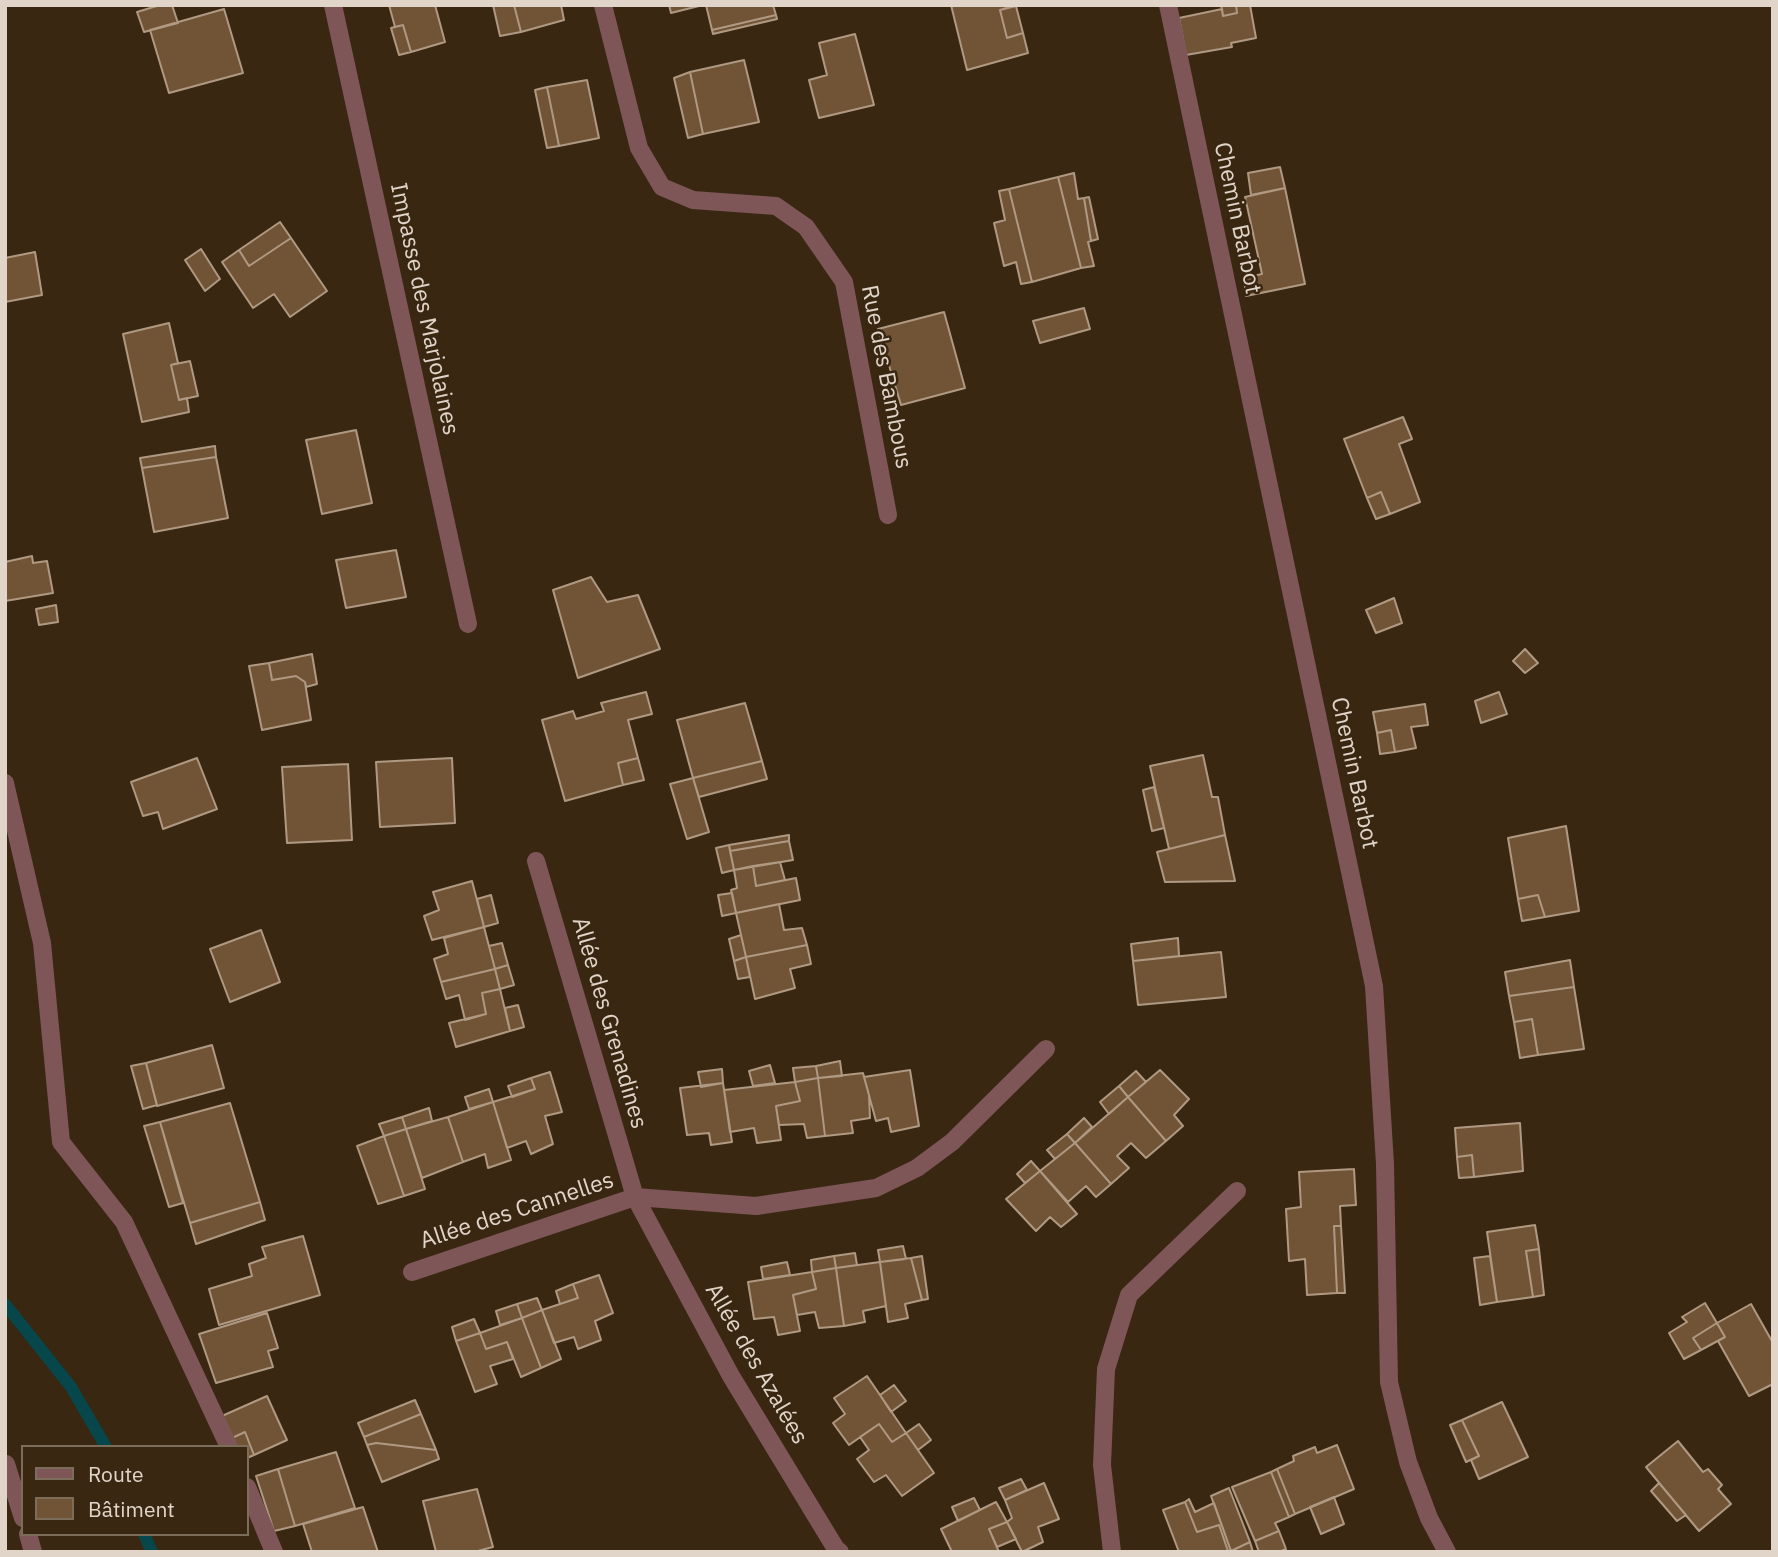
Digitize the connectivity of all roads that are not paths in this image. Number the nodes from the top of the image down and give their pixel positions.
1 (333, 5) edge
2 (603, 5) edge
3 (1168, 5) edge
4 (888, 515) dead end
5 (468, 624) dead end
6 (5, 783) edge
7 (536, 862) dead end
8 (1046, 1049) dead end
9 (1237, 1191) dead end
10 (635, 1198) junction
11 (412, 1272) dead end
12 (228, 1445) edge
13 (6, 1464) edge
14 (248, 1489) edge
15 (21, 1512) edge
16 (274, 1552) edge
17 (840, 1552) edge
18 (1112, 1552) edge
19 (1447, 1552) edge

1 - 5 street, Impasse des Marjolaines
2 - 4 street, Rue des Bambous
3 - 19 street, Chemin Barbot
6 - 12 street
7 - 10 street, Allée des Grenadines
8 - 10 street, Allée des Cannelles
9 - 18 street
10 - 11 street, Allée des Cannelles
10 - 17 street, Allée des Azalées
13 - 15 street
14 - 16 street

